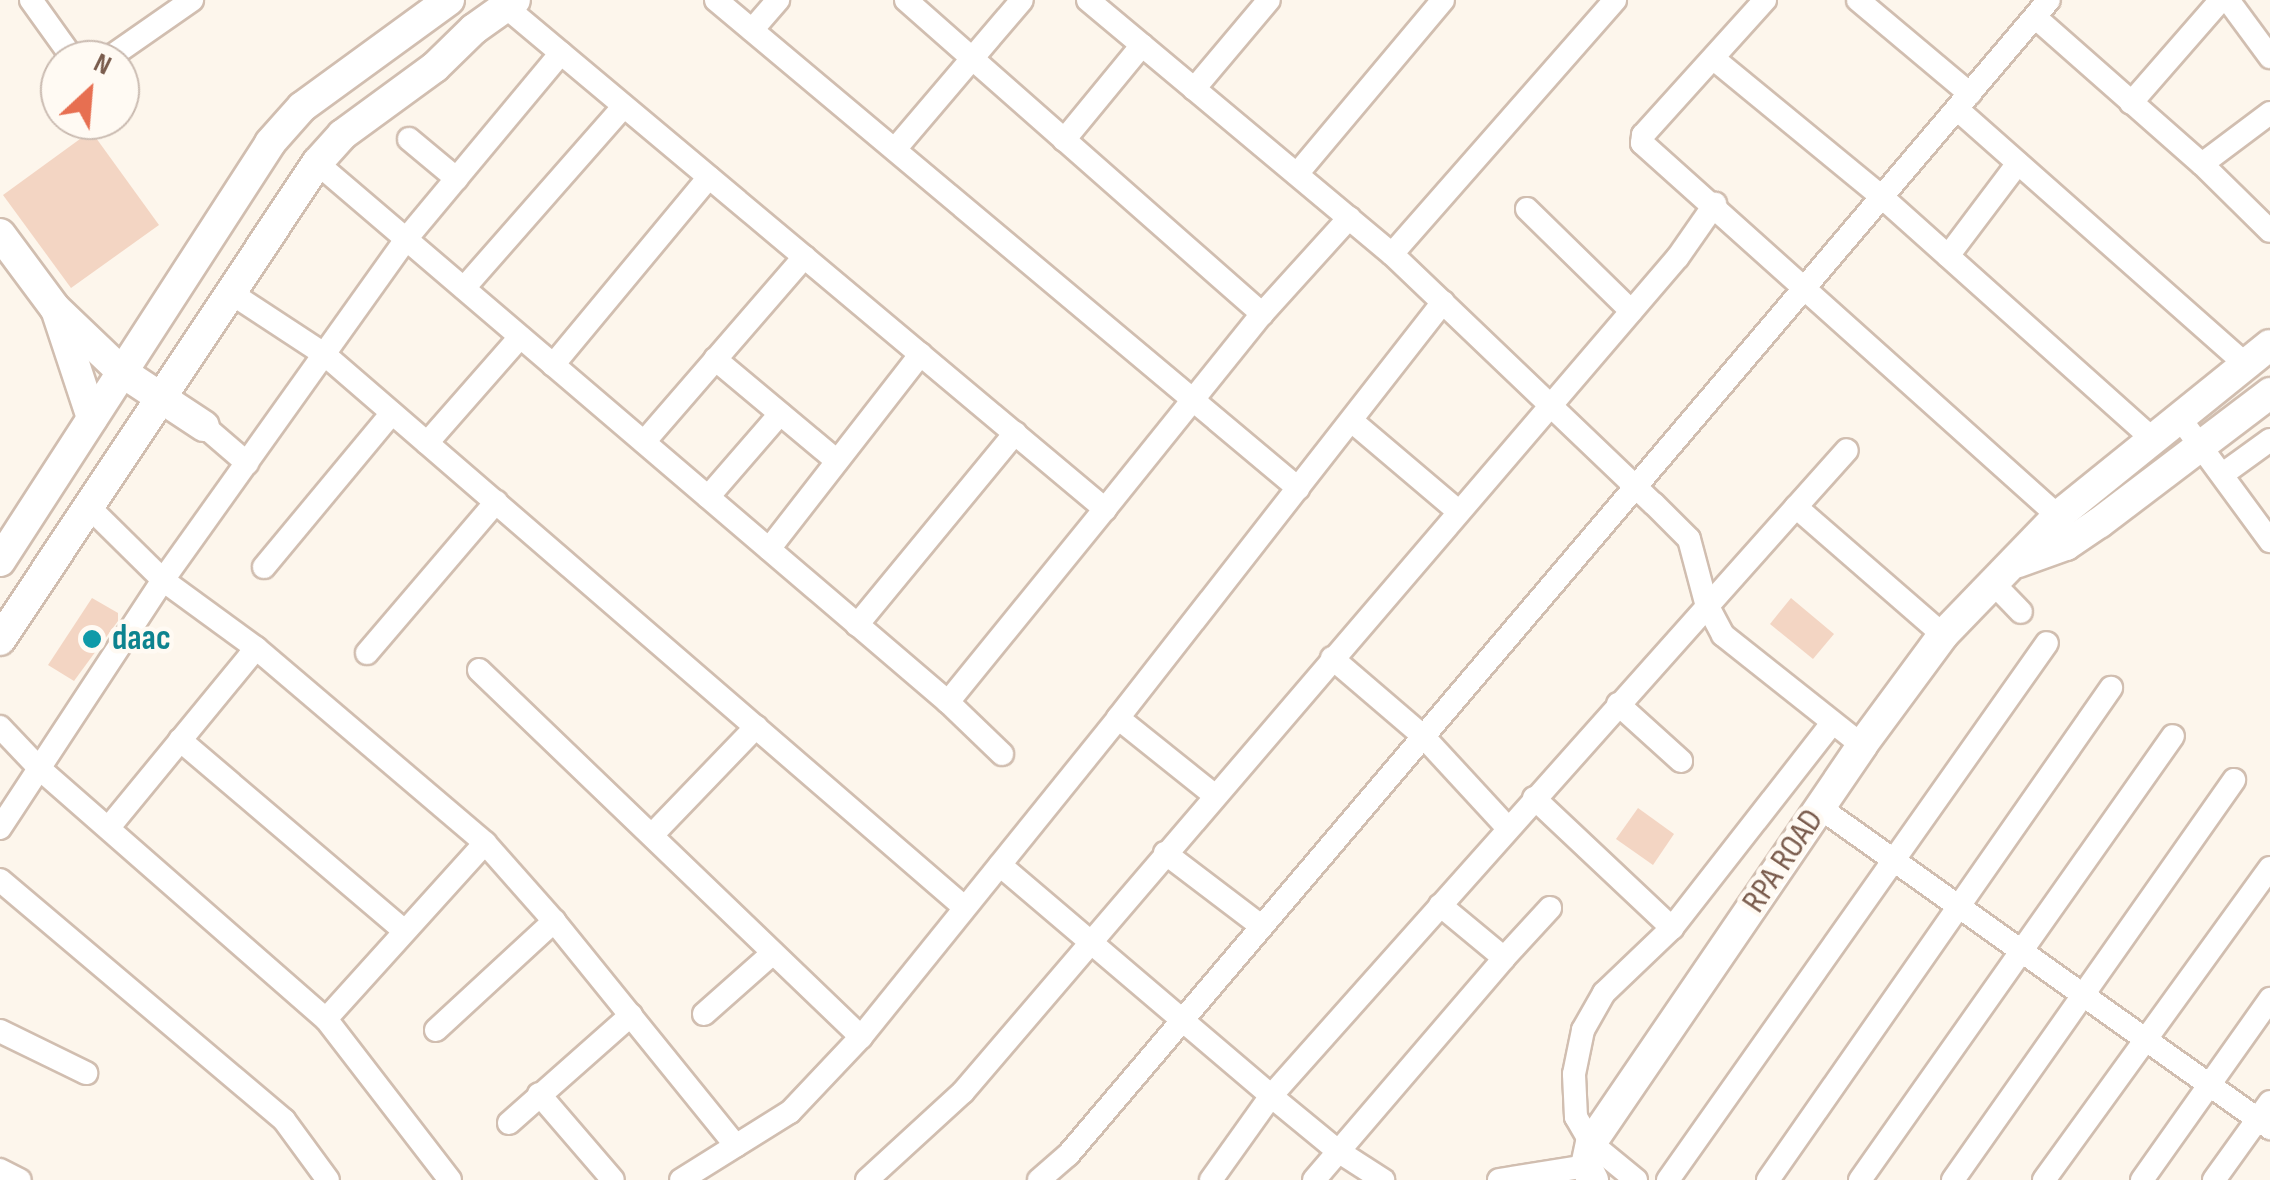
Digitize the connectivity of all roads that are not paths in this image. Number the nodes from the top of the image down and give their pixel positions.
1 (32, 0) edge
2 (192, 0) edge
3 (450, 0) edge
4 (716, 0) edge
5 (778, 0) edge
6 (906, 0) edge
7 (1022, 0) edge
8 (1269, 0) edge
9 (1443, 0) edge
10 (1615, 0) edge
11 (1765, 0) edge
12 (1858, 0) edge
13 (2225, 0) edge
14 (511, 3) edge
15 (1100, 4) edge
16 (2042, 9) edge
17 (752, 30) junction
18 (60, 40) edge
19 (135, 40) edge
20 (1142, 45) junction
21 (562, 53) junction
22 (2270, 57) edge
23 (972, 58) junction
24 (1714, 59) junction
25 (1194, 88) junction
26 (1964, 101) junction
27 (2131, 102) junction
28 (624, 106) junction
29 (2270, 112) edge
30 (408, 139) dead end
31 (1064, 140) junction
32 (896, 148) junction
33 (2018, 162) junction
34 (317, 163) junction
35 (2202, 164) junction
36 (1297, 174) junction
37 (709, 177) junction
38 (457, 179) junction
39 (1882, 197) junction
40 (1715, 204) junction
41 (1527, 208) dead end
42 (1349, 218) junction
43 (2270, 231) edge
44 (0, 234) edge
45 (406, 240) junction
46 (1392, 254) junction
47 (804, 256) junction
48 (1948, 256) junction
49 (1805, 285) junction
50 (464, 288) junction
51 (231, 293) junction
52 (1443, 302) junction
53 (55, 308) junction
54 (1631, 310) junction
55 (1262, 314) junction
56 (520, 336) junction
57 (2270, 344) edge
58 (324, 354) junction
59 (921, 354) junction
60 (715, 360) junction
61 (2244, 363) junction
62 (553, 365) junction
63 (122, 372) junction
64 (2270, 394) edge
65 (162, 398) junction
66 (1191, 400) junction
67 (1549, 405) junction
68 (392, 413) junction
69 (780, 414) junction
70 (2178, 417) junction
71 (92, 418) junction
72 (1353, 422) junction
73 (204, 426) joint
74 (1014, 433) junction
75 (2153, 438) junction
76 (2270, 440) edge
77 (644, 442) junction
78 (427, 443) junction
79 (2202, 444) junction
80 (1846, 450) dead end
81 (837, 461) junction
82 (248, 463) junction
83 (2223, 474) junction
84 (1633, 486) junction
85 (1298, 488) junction
86 (708, 497) junction
87 (496, 502) junction
88 (89, 507) junction
89 (1796, 507) junction
90 (1106, 509) junction
91 (1458, 511) junction
92 (2058, 516) junction
93 (2270, 541) edge
94 (4, 544) edge
95 (769, 549) junction
96 (264, 567) dead end
97 (2002, 574) junction
98 (163, 580) junction
99 (1706, 603) junction
100 (2021, 612) dead end
101 (857, 625) junction
102 (1943, 636) junction
103 (0, 640) edge
104 (2047, 644) dead end
105 (256, 648) junction
106 (367, 653) dead end
107 (1332, 658) junction
108 (479, 670) dead end
109 (2111, 688) dead end
110 (948, 702) junction
111 (1618, 704) junction
112 (1118, 718) junction
113 (1832, 723) junction
114 (0, 727) edge
115 (756, 727) junction
116 (1423, 736) junction
117 (2173, 736) dead end
118 (180, 740) junction
119 (1862, 745) junction
120 (1002, 754) dead end
121 (1682, 761) dead end
122 (40, 768) junction
123 (2234, 780) dead end
124 (1214, 795) junction
125 (1534, 798) junction
126 (1819, 807) junction
127 (110, 826) junction
128 (0, 828) edge
129 (1508, 828) junction
130 (653, 834) junction
131 (485, 844) junction
132 (1164, 853) junction
133 (1892, 859) junction
134 (1000, 865) junction
135 (2270, 868) edge
136 (0, 880) edge
137 (1440, 905) junction
138 (964, 907) junction
139 (1959, 907) junction
140 (1550, 908) dead end
141 (554, 921) junction
142 (1261, 926) junction
143 (1672, 928) junction
144 (403, 930) junction
145 (1090, 940) junction
146 (2022, 951) junction
147 (773, 953) junction
148 (1504, 958) junction
149 (2083, 995) junction
150 (2270, 999) edge
151 (631, 1014) junction
152 (704, 1014) dead end
153 (326, 1019) junction
154 (1182, 1020) junction
155 (0, 1030) edge
156 (436, 1030) dead end
157 (860, 1038) junction
158 (2146, 1040) junction
159 (86, 1073) dead end
160 (2209, 1085) junction
161 (539, 1094) junction
162 (1271, 1096) junction
163 (2266, 1117) edge
164 (509, 1123) dead end
165 (736, 1146) junction
166 (1338, 1152) junction
167 (1589, 1169) edge
168 (0, 1170) edge
169 (1540, 1177) edge
170 (685, 1179) edge
171 (20, 1180) edge
172 (328, 1180) edge
173 (450, 1180) edge
174 (613, 1180) edge
175 (867, 1180) edge
176 (1040, 1180) edge
177 (1210, 1180) edge
178 (1314, 1180) edge
179 (1383, 1180) edge
180 (1500, 1180) edge
181 (1636, 1180) edge
182 (1668, 1180) edge
183 (1768, 1180) edge
184 (1860, 1180) edge
185 (1953, 1180) edge
186 (2044, 1180) edge
187 (2142, 1180) edge
188 (2214, 1180) edge

1 - 18 street
2 - 19 street
3 - 63 street
4 - 17 street
5 - 17 street
6 - 23 street
7 - 23 street
8 - 25 street
9 - 36 street
10 - 46 street
11 - 24 street
12 - 26 street
13 - 22 street
13 - 27 street
14 - 21 street
14 - 34 street
15 - 20 street
16 - 26 street
16 - 27 street
17 - 32 street
20 - 25 street
20 - 31 street
21 - 28 street
21 - 38 street
23 - 31 street
23 - 32 street
24 - 39 street
24 - 40 street
25 - 36 street
26 - 33 street
26 - 39 street
27 - 35 street
28 - 37 street
28 - 50 street
29 - 35 street
30 - 38 street
31 - 55 street
32 - 66 street
33 - 48 street
33 - 61 street
34 - 45 street
34 - 51 street
35 - 43 street
36 - 42 street
37 - 47 street
37 - 62 street
38 - 45 street
39 - 48 street
39 - 49 street
40 - 49 street
40 - 54 street
41 - 54 street
42 - 46 street
42 - 55 street
44 - 53 street
45 - 50 street
45 - 58 street
46 - 52 street
47 - 59 street
47 - 60 street
48 - 75 street
49 - 84 street
49 - 92 street
50 - 56 street
51 - 58 street
51 - 65 street
52 - 67 street
52 - 72 street
53 - 63 street
53 - 71 street
54 - 67 street
55 - 66 street
56 - 62 street
56 - 78 street
57 - 61 street, RPA ROAD
58 - 68 street
58 - 82 street
59 - 74 street
59 - 81 street
60 - 69 street
60 - 77 street
61 - 70 street, RPA ROAD
62 - 77 street
63 - 65 street
63 - 71 street
64 - 79 street, RPA ROAD
65 - 73 street
65 - 88 street
66 - 85 street
66 - 90 street
67 - 84 street
67 - 91 street
68 - 78 street
68 - 96 street
69 - 81 street
69 - 86 street
70 - 75 street, RPA ROAD
70 - 79 street
71 - 94 street
72 - 85 street
72 - 91 street
73 - 82 street
74 - 90 street
74 - 101 street
75 - 92 street, RPA ROAD
76 - 83 street
77 - 86 street
78 - 87 street
79 - 83 street
79 - 97 street, RPA ROAD
80 - 89 street
81 - 95 street
82 - 98 street
83 - 93 street
84 - 99 street
84 - 116 street
85 - 112 street
86 - 95 street
87 - 106 street
87 - 115 street
88 - 98 street
88 - 103 street
89 - 99 street
89 - 102 street
90 - 110 street
91 - 107 street
92 - 97 street, RPA ROAD
95 - 101 street
97 - 100 street
97 - 102 street, RPA ROAD
98 - 105 street
98 - 122 street
99 - 111 street
99 - 113 street
101 - 110 street
102 - 119 street, RPA ROAD
104 - 133 street
105 - 118 street
105 - 131 street
107 - 116 street
107 - 124 street
108 - 130 street
109 - 139 street
110 - 120 street
111 - 121 street
111 - 125 street
112 - 124 street
112 - 134 street
113 - 119 street
113 - 143 street
114 - 122 street
115 - 130 street
115 - 138 street
116 - 129 street
116 - 142 street
117 - 146 street
118 - 127 street
118 - 144 street
119 - 126 street, RPA ROAD
122 - 127 street
122 - 128 street
123 - 149 street
124 - 132 street
125 - 129 street
125 - 143 street
126 - 133 street
126 - 167 street, RPA ROAD
127 - 153 street
129 - 137 street
130 - 147 street
131 - 141 street
131 - 144 street
132 - 142 street
132 - 145 street
133 - 139 street
133 - 182 street
134 - 138 street
134 - 145 street
135 - 158 street
136 - 172 street
137 - 148 street
137 - 162 street
138 - 157 street
139 - 146 street
139 - 183 street
140 - 148 street
141 - 151 street
141 - 156 street
142 - 154 street
143 - 167 street
144 - 153 street
145 - 154 street
145 - 175 street
146 - 149 street
146 - 184 street
147 - 152 street
147 - 157 street
148 - 166 street
149 - 158 street
149 - 185 street
150 - 160 street
151 - 161 street
151 - 165 street
153 - 173 street
154 - 162 street
154 - 176 street
155 - 159 street
157 - 165 street
158 - 160 street
158 - 186 street
160 - 163 street
160 - 187 street
161 - 164 street
161 - 174 street
162 - 166 street
162 - 177 street
163 - 188 street
165 - 170 street
166 - 178 street
166 - 179 street
167 - 169 street
167 - 181 street
168 - 171 street
169 - 180 street

